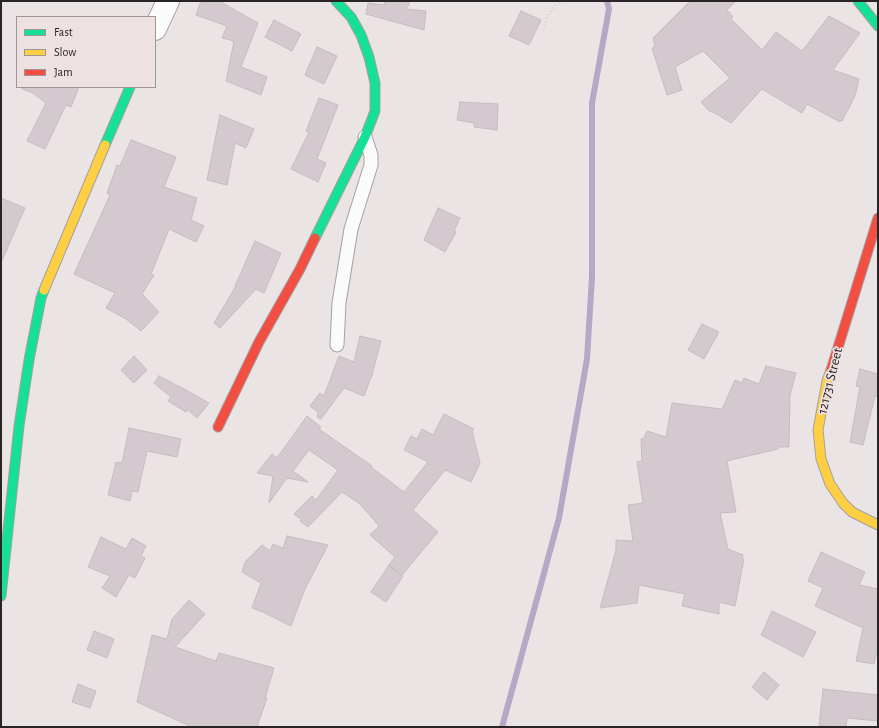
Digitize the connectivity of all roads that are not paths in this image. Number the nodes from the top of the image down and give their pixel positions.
1 (168, 1) edge
2 (336, 1) edge
3 (858, 1) edge
4 (878, 26) edge
5 (156, 27) edge
6 (130, 88) edge
7 (365, 137) junction
8 (878, 218) edge
9 (337, 345) dead end
10 (218, 427) dead end
11 (878, 525) edge
12 (1, 596) edge

1 - 5 street
2 - 7 street
3 - 4 street
6 - 12 street
7 - 9 lane
7 - 10 street
8 - 11 street, 121731 Street

